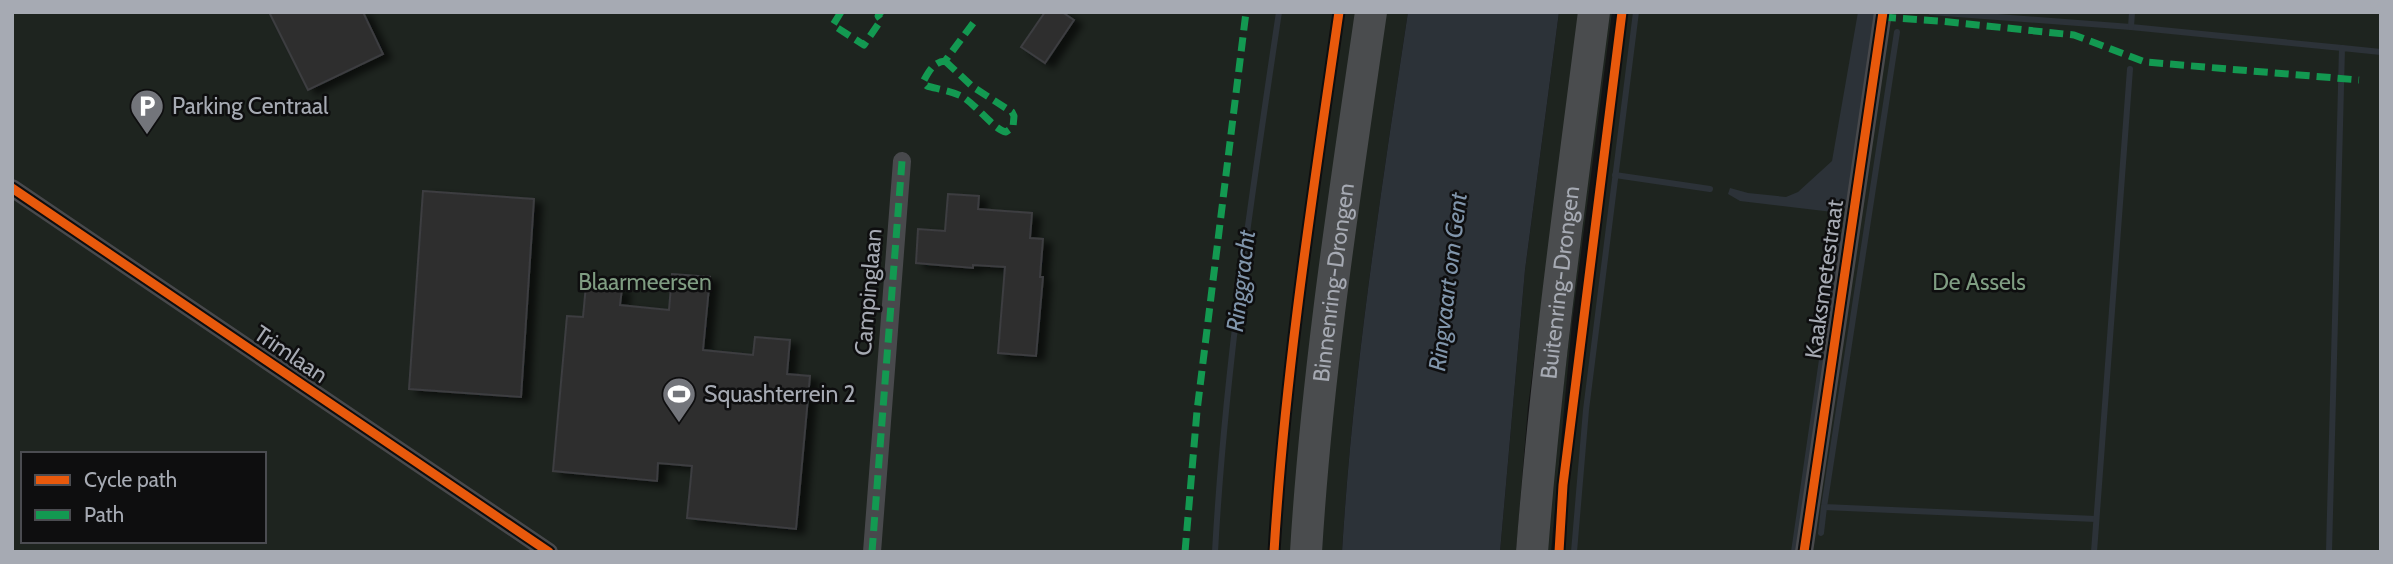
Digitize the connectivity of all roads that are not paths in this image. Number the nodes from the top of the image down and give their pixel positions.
1 (1371, 12) edge
2 (1594, 12) edge
3 (1882, 12) edge
4 (902, 161) dead end
5 (12, 188) edge
6 (549, 552) edge
7 (872, 552) edge
8 (1306, 552) edge
9 (1532, 552) edge
10 (1804, 552) edge

1 - 8 highway, Binnenring-Drongen
2 - 9 highway, Buitenring-Drongen
3 - 10 street, Kaaksmetestraat
4 - 7 street, Campinglaan
5 - 6 street, Trimlaan

